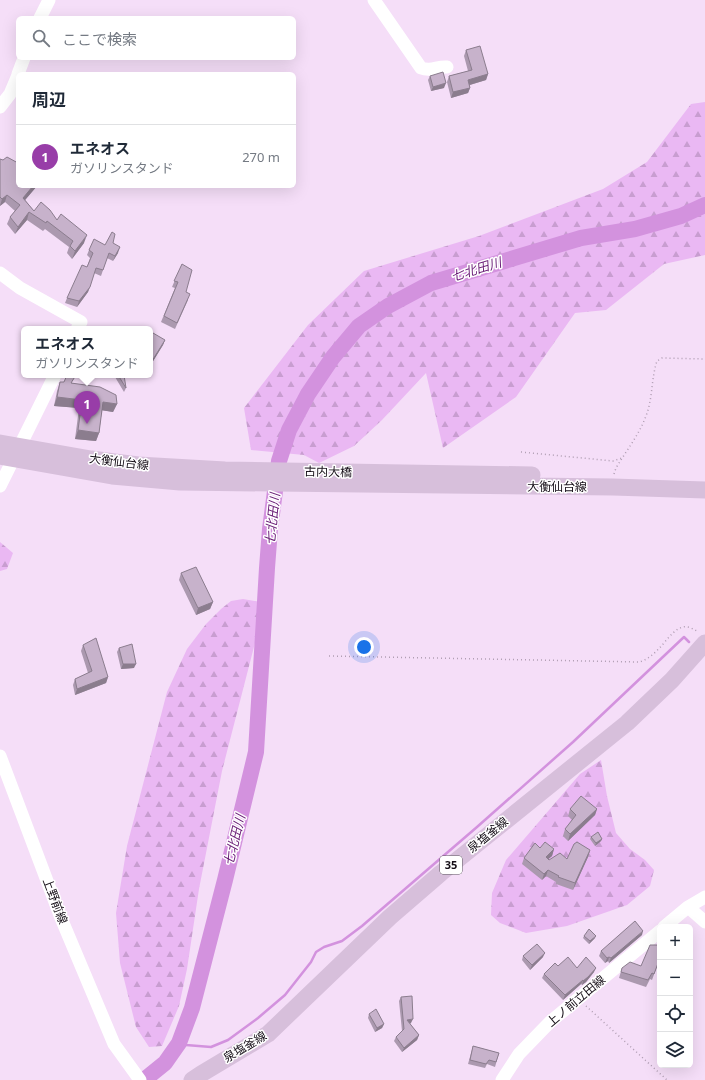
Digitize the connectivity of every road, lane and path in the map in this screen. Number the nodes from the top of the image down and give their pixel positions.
1 (49, 0) edge
2 (374, 0) edge
3 (41, 16) edge
4 (23, 60) edge
5 (447, 67) dead end
6 (19, 72) edge
7 (16, 79) edge
8 (0, 107) edge
9 (0, 273) edge
10 (78, 326) edge
11 (705, 359) edge
12 (53, 378) edge
13 (0, 443) edge
14 (521, 452) dead end
15 (11, 454) edge
16 (624, 457) junction
17 (614, 476) junction
18 (232, 477) joint
19 (705, 478) edge
20 (413, 480) junction
21 (0, 486) edge
22 (705, 490) edge
23 (703, 638) edge
24 (329, 656) dead end
25 (0, 756) edge
26 (705, 897) edge
27 (688, 907) junction
28 (705, 922) edge
29 (668, 924) edge
30 (657, 934) edge
31 (579, 999) junction
32 (140, 1080) edge
33 (192, 1080) edge
34 (502, 1080) edge
35 (668, 1080) edge

1 - 3 street
2 - 5 street
4 - 6 street
7 - 8 street
9 - 10 street
11 - 16 path
12 - 15 street
13 - 15 main road, 大衡仙台線
14 - 16 path
15 - 18 main road, 大衡仙台線
15 - 21 street
16 - 17 path
17 - 19 main road, 大衡仙台線
17 - 20 main road, 大衡仙台線
18 - 20 main road, 古内大橋
20 - 22 main road, 大衡仙台線
23 - 24 path
23 - 33 main road, 泉塩釜線 / 35
25 - 32 street, 上野前線
26 - 27 street
27 - 28 street
27 - 29 street
30 - 31 street, 上ノ前立田線
31 - 34 street, 上ノ前立田線
31 - 35 path

